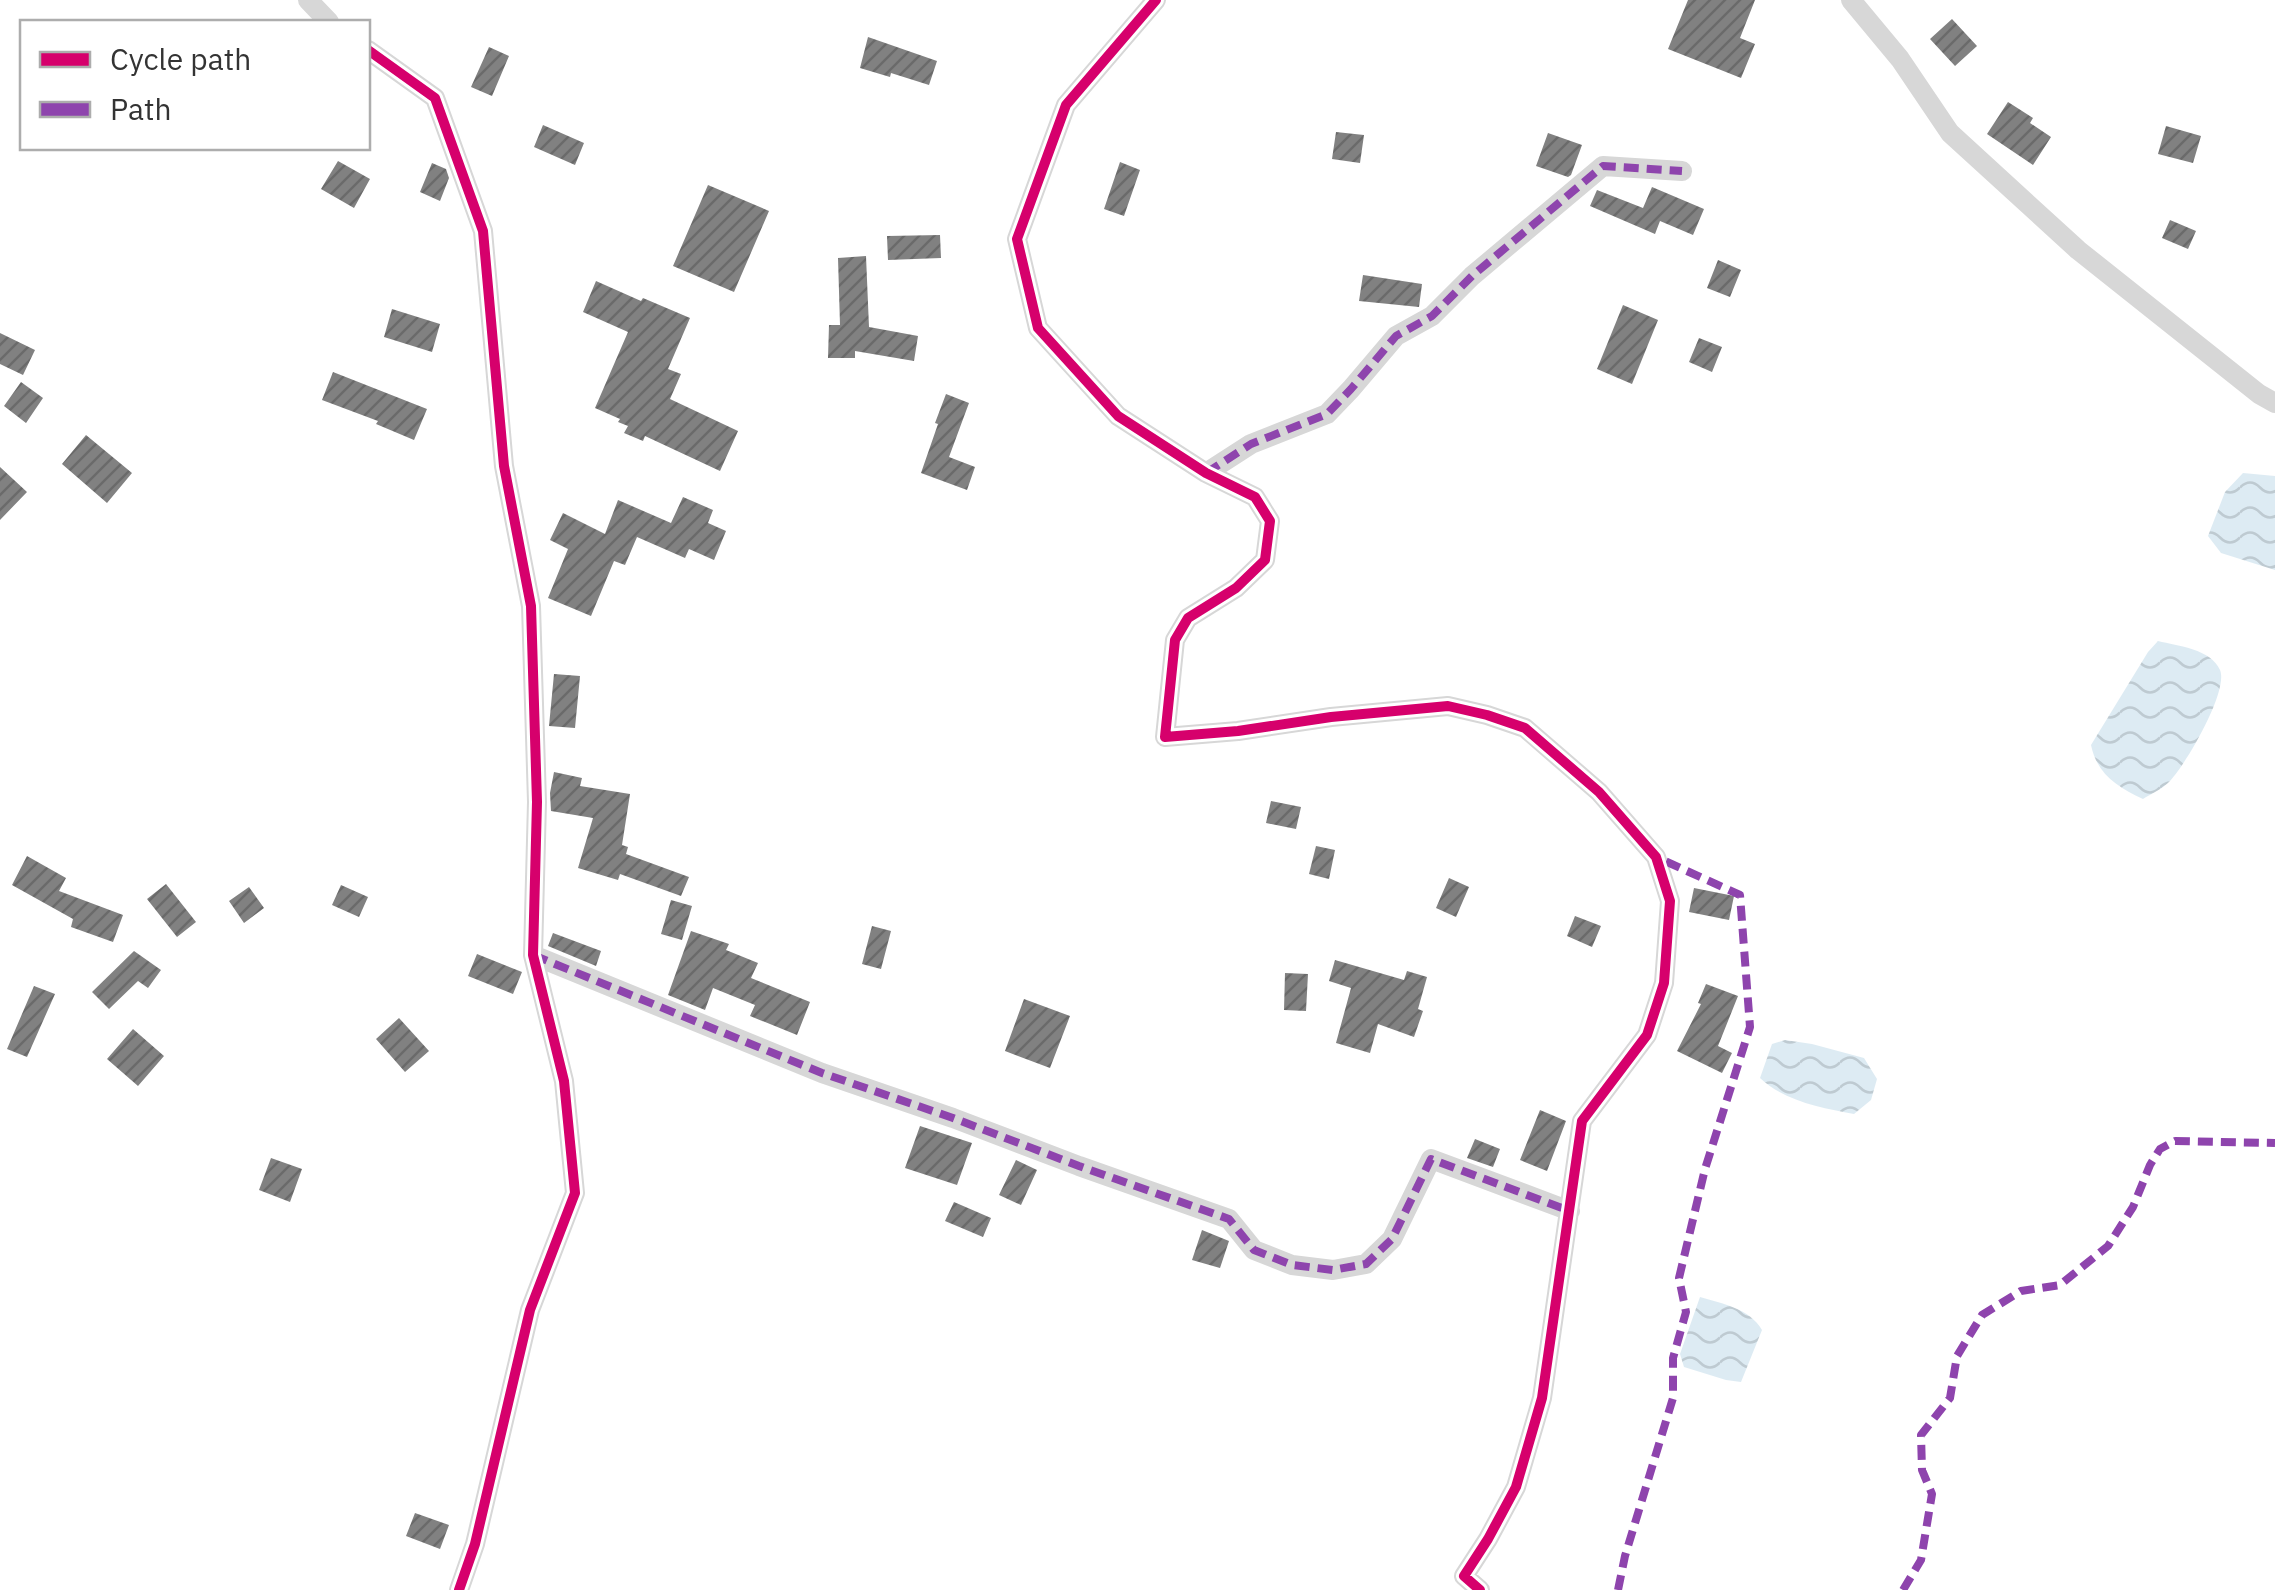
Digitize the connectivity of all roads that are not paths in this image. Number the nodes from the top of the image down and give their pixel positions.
1 (308, 0) edge
2 (1156, 0) edge
3 (1850, 0) edge
4 (327, 20) edge
5 (370, 51) edge
6 (1682, 171) dead end
7 (2275, 402) edge
8 (1206, 474) junction
9 (533, 955) junction
10 (1570, 1211) junction
11 (460, 1590) edge
12 (1480, 1590) edge

1 - 4 street
2 - 8 street
3 - 7 street
5 - 9 street
6 - 8 street
8 - 10 street
9 - 10 street
9 - 11 street
10 - 12 street

